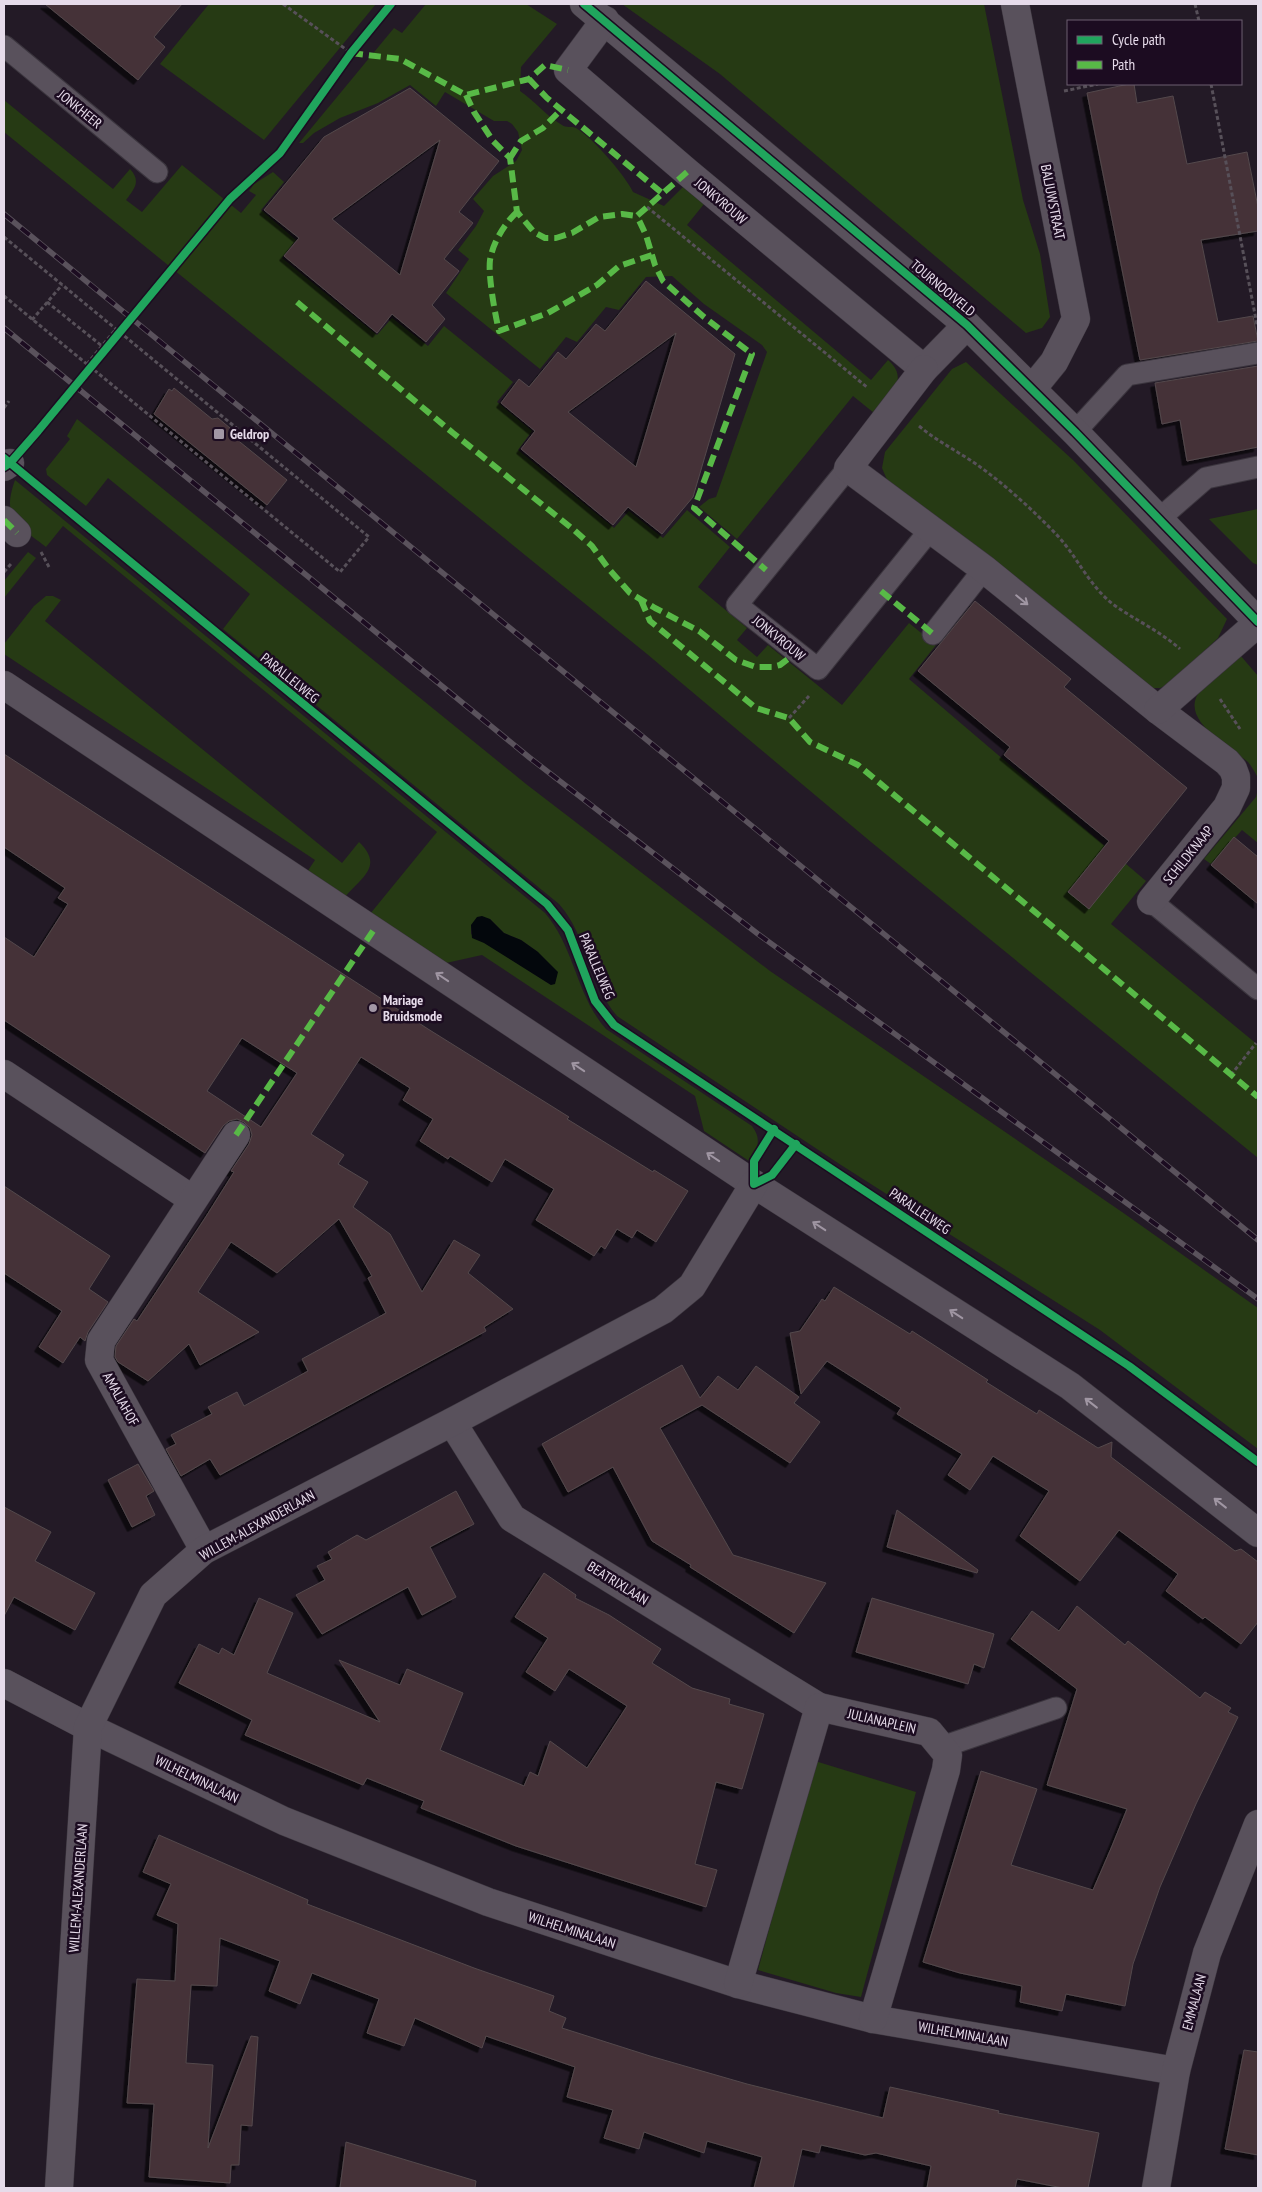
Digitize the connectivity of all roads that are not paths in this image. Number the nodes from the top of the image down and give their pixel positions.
1 (1014, 4) edge
2 (594, 12) edge
3 (4, 46) edge
4 (157, 172) dead end
5 (967, 325) junction
6 (1258, 353) edge
7 (924, 369) junction
8 (1032, 389) junction
9 (1075, 432) junction
10 (1258, 467) edge
11 (848, 468) junction
12 (1159, 519) junction
13 (930, 530) junction
14 (984, 570) junction
15 (1258, 622) edge
16 (933, 634) dead end
17 (4, 685) edge
18 (1158, 710) junction
19 (1151, 901) joint
20 (1258, 989) edge
21 (4, 1074) edge
22 (236, 1135) dead end
23 (754, 1184) junction
24 (192, 1199) junction
25 (452, 1422) junction
26 (1258, 1533) edge
27 (204, 1550) junction
28 (4, 1683) edge
29 (819, 1707) junction
30 (1056, 1708) dead end
31 (88, 1727) junction
32 (942, 1747) junction
33 (1258, 1824) edge
34 (738, 1984) junction
35 (873, 2019) junction
36 (1176, 2071) junction
37 (59, 2188) edge
38 (1156, 2188) edge

1 - 8 street, BALJUWSTRAAT
2 - 5 street, TOURNOOIVELD
2 - 7 street, JONKVROUW
3 - 4 lane, JONKHEER
5 - 7 street, JONKVROUW
5 - 8 street, TOURNOOIVELD
6 - 9 lane
7 - 11 street, JONKVROUW
8 - 9 street, TOURNOOIVELD
9 - 12 street, TOURNOOIVELD
10 - 12 lane
11 - 13 street
11 - 13 lane, JONKVROUW
12 - 15 street, TOURNOOIVELD
13 - 14 street
14 - 16 lane
14 -> 18 street
15 - 18 street
23 -> 17 street
18 - 19 street, SCHILDKNAAP
19 - 20 lane, SCHILDKNAAP
21 - 24 street
22 - 24 street, AMALIAHOF
23 - 25 street, WILLEM-ALEXANDERLAAN
26 -> 23 street
24 - 27 street, AMALIAHOF
25 - 27 street, WILLEM-ALEXANDERLAAN
25 - 29 street, BEATRIXLAAN
27 - 31 street, WILLEM-ALEXANDERLAAN
28 - 31 street, WILHELMINALAAN
29 - 32 street, JULIANAPLEIN
29 - 34 street
30 - 32 lane
31 - 34 street, WILHELMINALAAN
31 - 37 street, WILLEM-ALEXANDERLAAN
32 - 35 street
33 - 36 street, EMMALAAN
34 - 35 street, WILHELMINALAAN
35 - 36 street, WILHELMINALAAN
36 - 38 street, EMMALAAN

